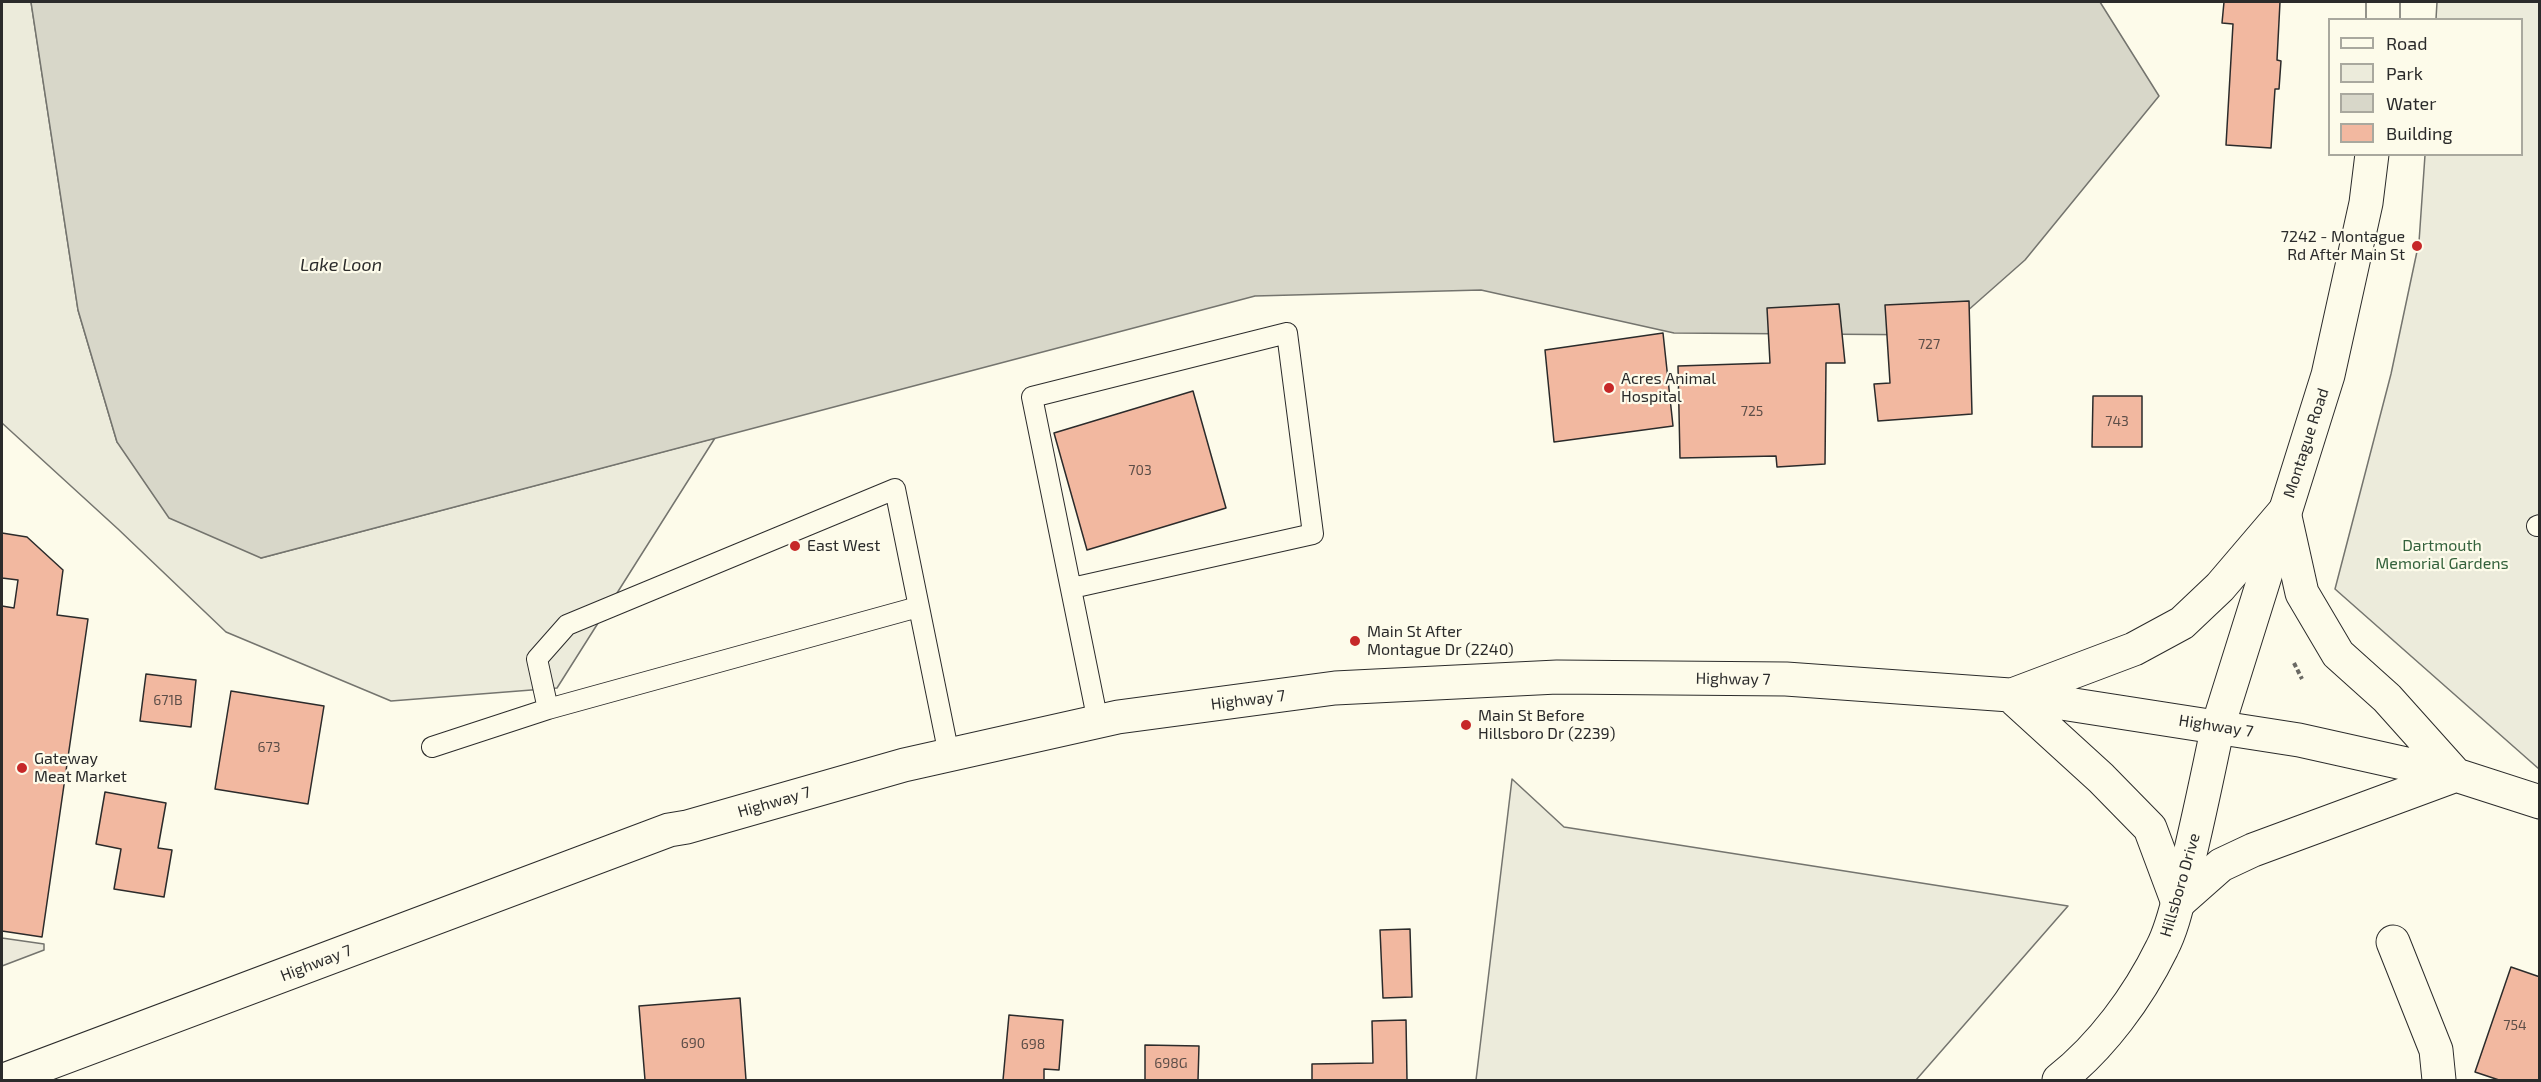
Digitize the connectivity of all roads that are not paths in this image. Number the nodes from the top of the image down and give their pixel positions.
1 (2383, 2) edge
2 (2383, 18) edge
3 (2372, 156) edge
4 (2284, 512) junction
5 (1072, 588) junction
6 (918, 607) junction
7 (2010, 695) junction
8 (548, 709) junction
9 (1098, 722) junction
10 (2218, 726) junction
11 (432, 747) dead end
12 (949, 755) junction
13 (2456, 775) junction
14 (2540, 802) edge
15 (2178, 903) junction
16 (2393, 942) dead end
17 (4, 1080) edge
18 (2059, 1080) edge
19 (2439, 1080) edge

1 - 2 main road
3 - 4 main road, Montague Road
4 - 7 main road
4 - 10 main road, Montague Road
4 - 13 main road
5 - 5 lane
5 - 9 lane
6 - 8 lane
6 - 8 lane
6 - 12 lane
7 - 9 main road, Highway 7
7 - 10 main road, Highway 7
7 - 15 main road
8 - 11 lane
9 - 12 main road, Highway 7
10 - 13 main road, Highway 7
10 - 15 main road, Hillsboro Drive
12 - 17 main road, Highway 7
13 - 14 main road, Highway 7
13 - 15 main road
15 - 18 main road, Hillsboro Drive
16 - 19 main road

